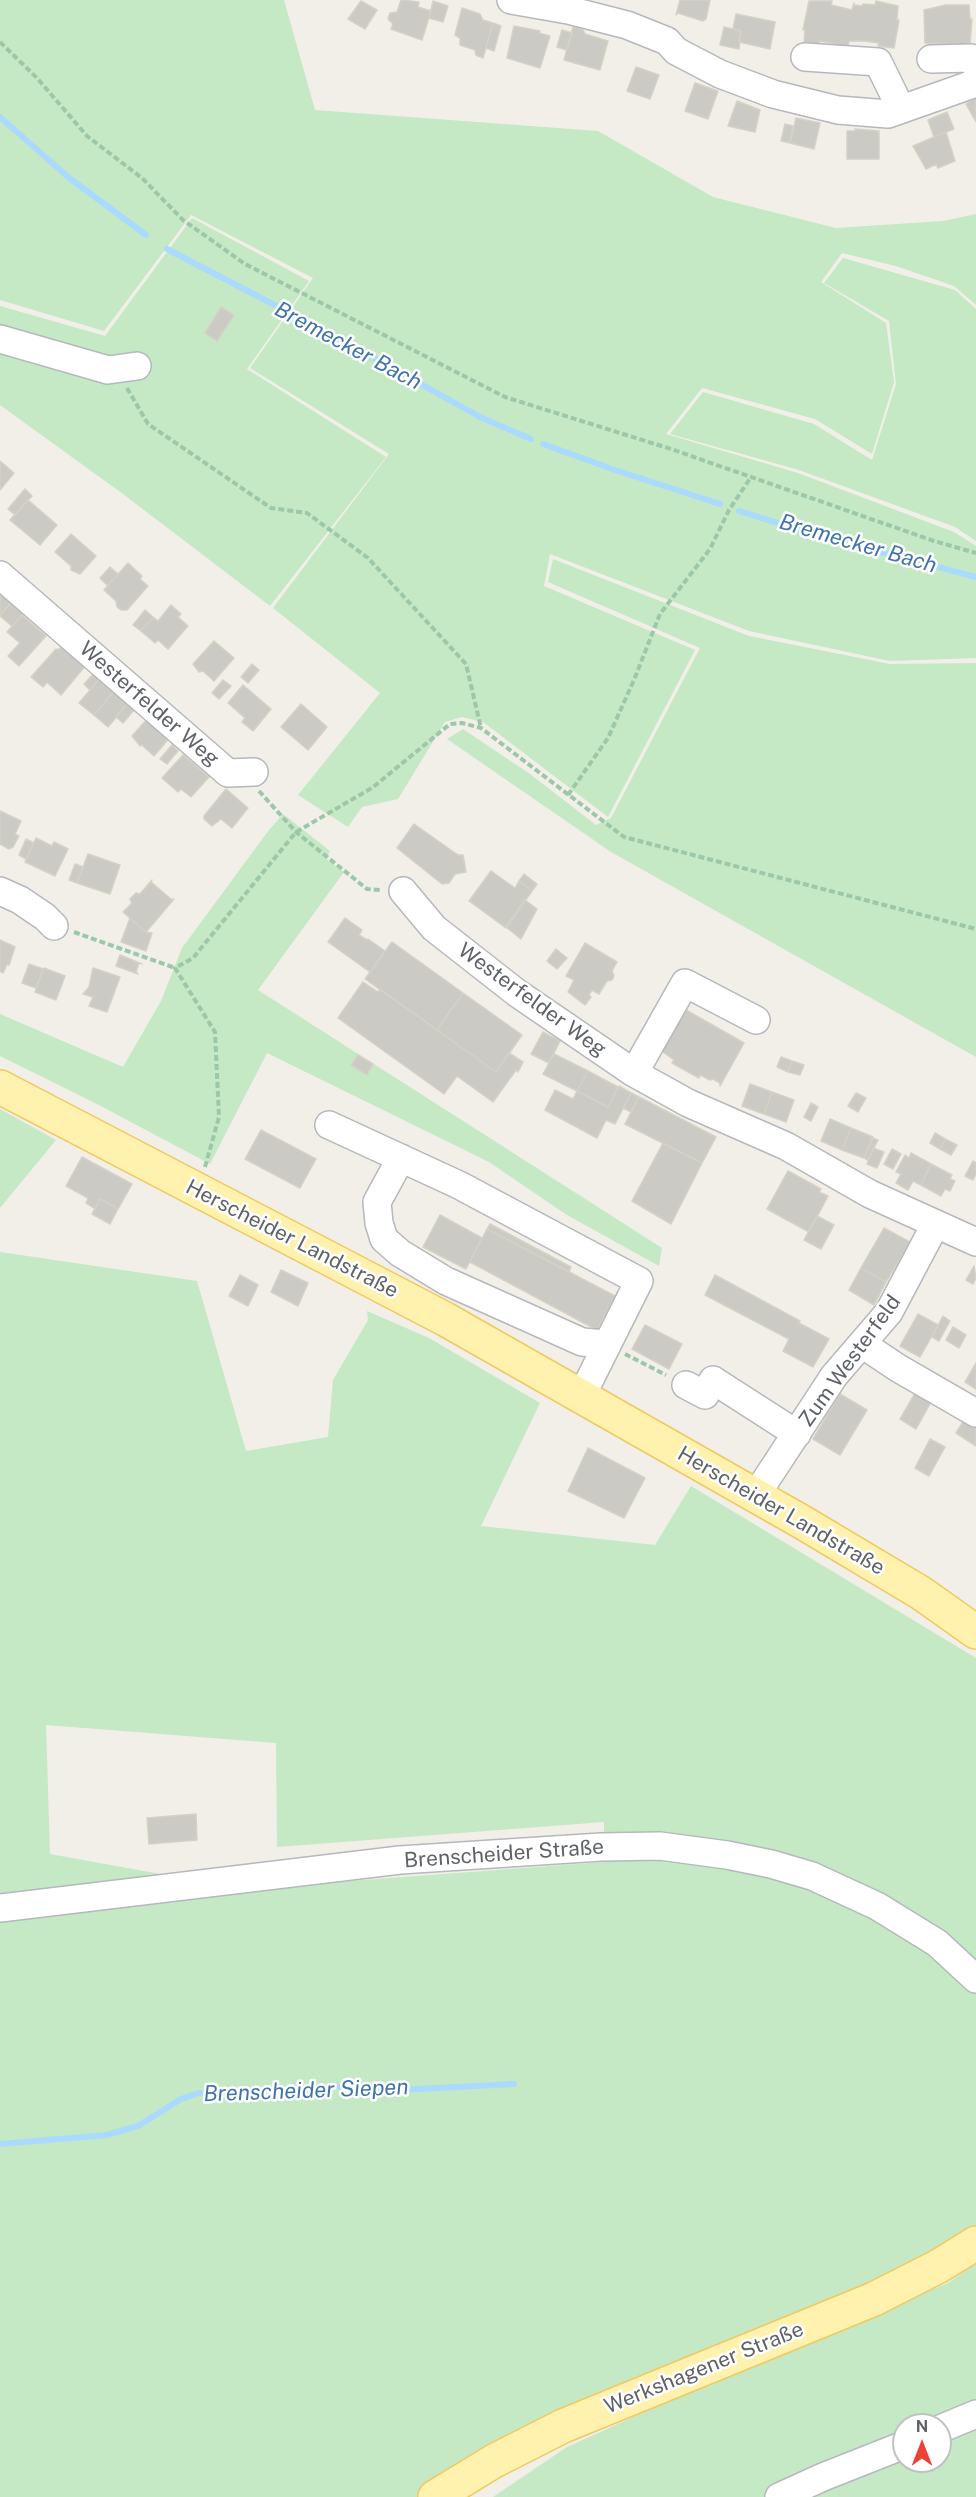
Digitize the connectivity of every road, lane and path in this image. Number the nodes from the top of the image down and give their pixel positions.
1 (511, 0) edge
2 (0, 42) edge
3 (805, 57) dead end
4 (931, 59) dead end
5 (976, 66) edge
6 (976, 83) edge
7 (901, 109) junction
8 (0, 339) edge
9 (137, 366) dead end
10 (108, 370) junction
11 (751, 477) junction
12 (976, 553) edge
13 (0, 575) edge
14 (481, 728) junction
15 (254, 772) joint
16 (568, 795) junction
17 (297, 832) junction
18 (0, 891) edge
19 (403, 891) joint
20 (54, 926) joint
21 (976, 929) edge
22 (175, 968) junction
23 (756, 1020) dead end
24 (634, 1073) junction
25 (0, 1087) edge
26 (328, 1125) dead end
27 (400, 1158) junction
28 (201, 1192) junction
29 (935, 1225) junction
30 (976, 1242) edge
31 (606, 1344) junction
32 (862, 1344) junction
33 (686, 1385) joint
34 (581, 1397) junction
35 (976, 1413) edge
36 (797, 1434) junction
37 (756, 1495) junction
38 (976, 1632) edge
39 (0, 1908) edge
40 (976, 1979) edge
41 (976, 2243) edge
42 (976, 2414) edge
43 (952, 2424) edge
44 (892, 2450) edge
45 (435, 2497) edge
46 (779, 2497) edge

1 - 7 street
2 - 11 path
3 - 7 street
4 - 5 street
6 - 7 street
8 - 10 street
9 - 10 street
10 - 14 path
11 - 12 path
11 - 16 path
13 - 15 street, Westerfelder Weg
14 - 16 path
14 - 17 path
15 - 17 path
16 - 21 path
17 - 19 path
17 - 22 path
18 - 20 street
19 - 24 street, Westerfelder Weg
20 - 22 path
22 - 28 path
23 - 24 street
24 - 29 street, Westerfelder Weg
25 - 28 main road, Herscheider Landstraße
26 - 27 street
27 - 31 street, Herscheider Landstraße
27 - 31 street
28 - 34 main road, Herscheider Landstraße
29 - 30 street, Westerfelder Weg
29 - 32 street, Zum Westerfeld
31 - 33 path
31 - 34 street
32 - 35 street
32 - 36 street, Zum Westerfeld
33 - 36 street, Zum Westerfeld
34 - 37 main road, Herscheider Landstraße
36 - 37 street, Zum Westerfeld
37 - 38 main road, Herscheider Landstraße
39 - 40 street, Brenscheider Straße
41 - 45 main road, Werkshagener Straße
42 - 43 street
44 - 46 street

